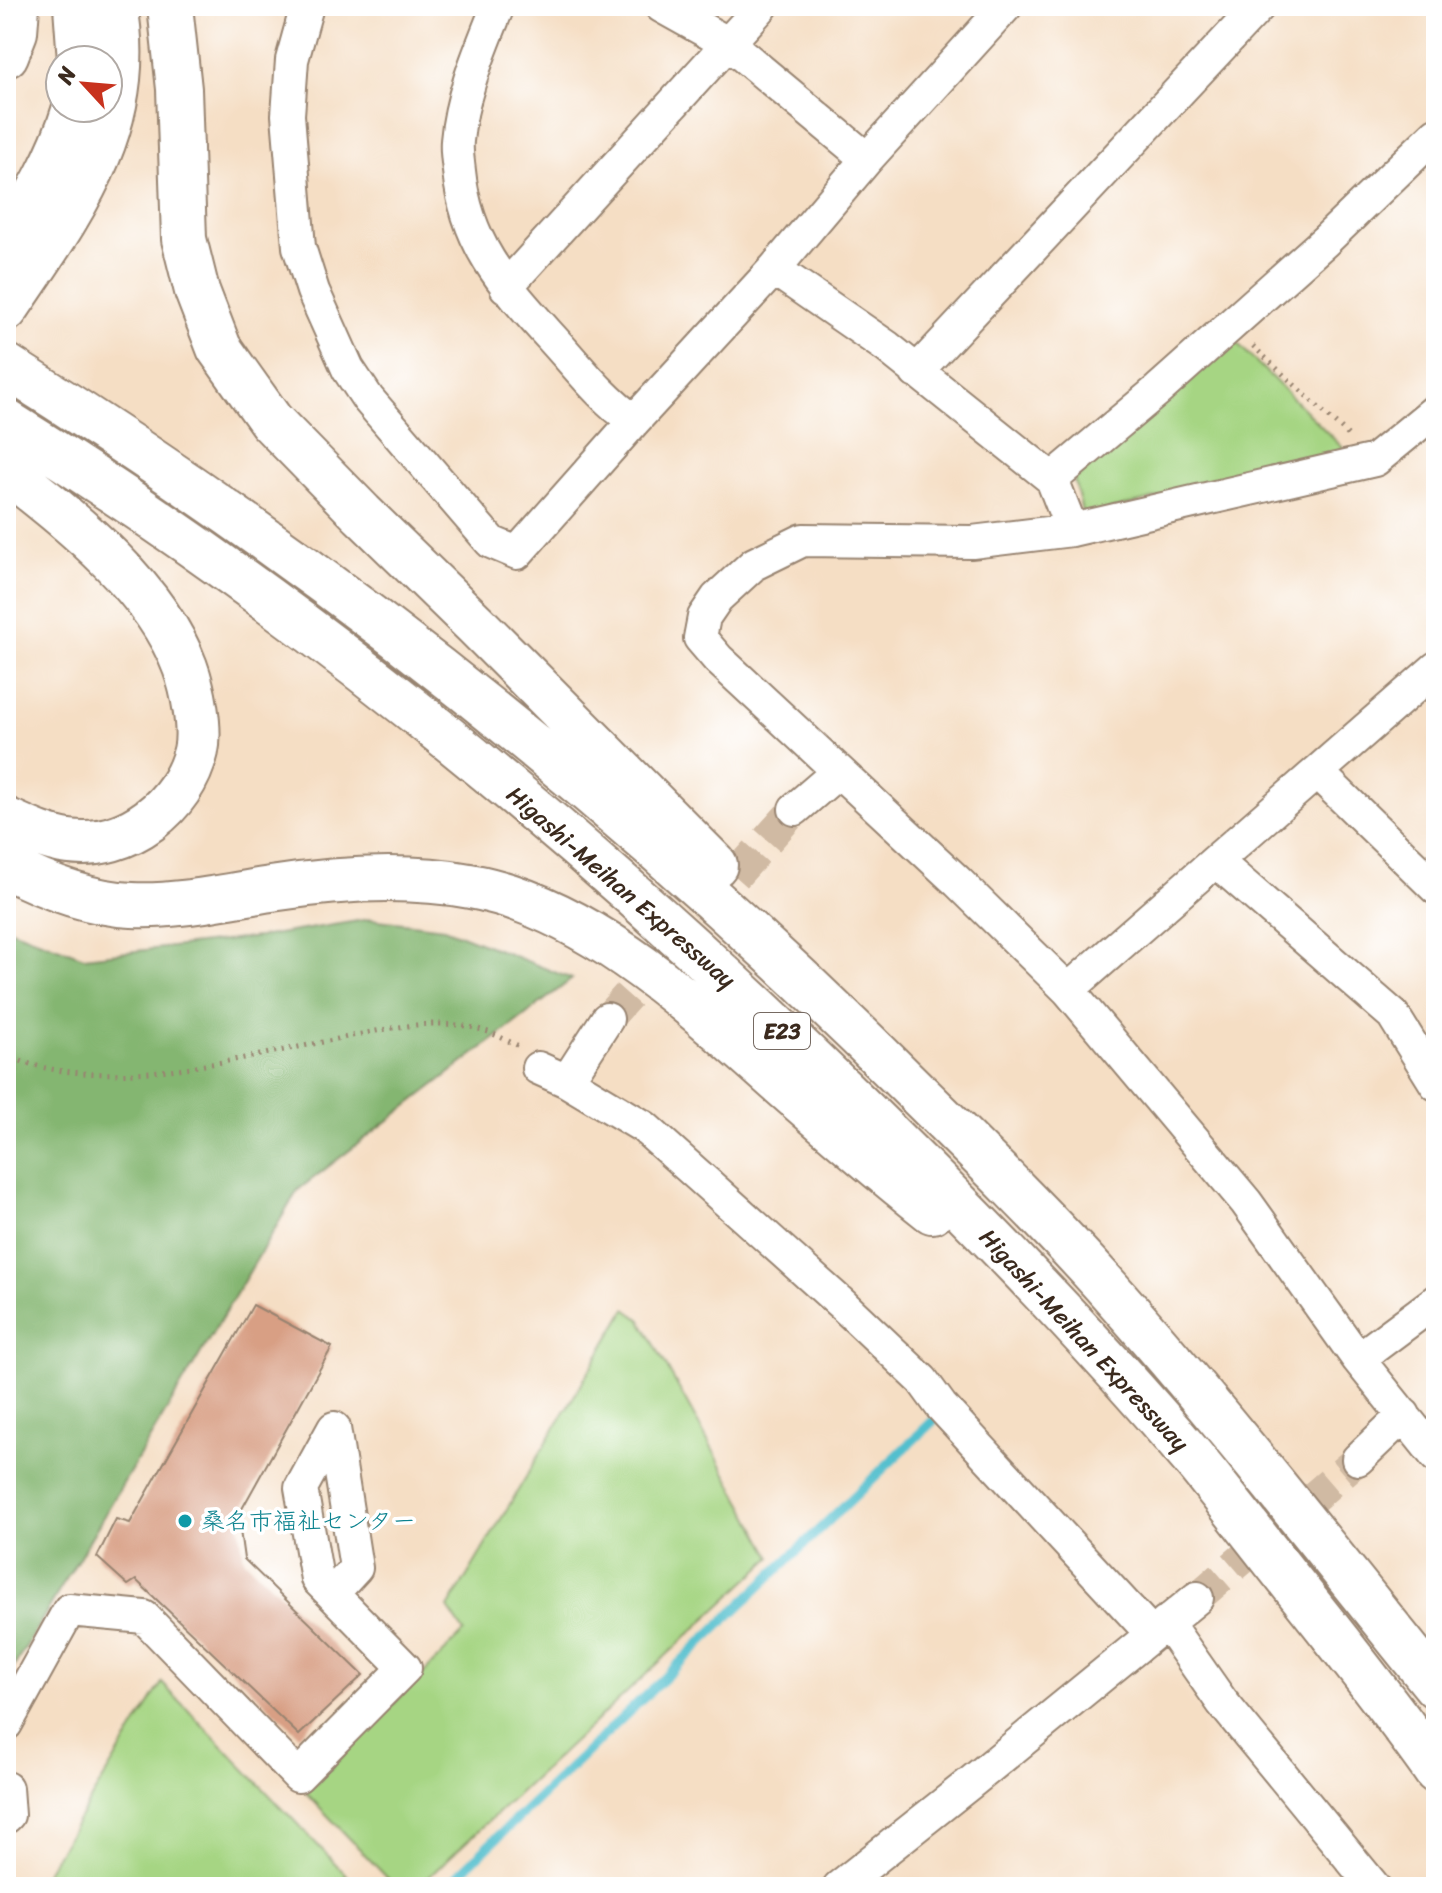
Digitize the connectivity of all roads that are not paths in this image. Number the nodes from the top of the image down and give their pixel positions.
1 (17, 6) edge
2 (76, 6) edge
3 (115, 6) edge
4 (170, 6) edge
5 (307, 6) edge
6 (498, 6) edge
7 (661, 6) edge
8 (762, 6) edge
9 (1006, 6) edge
10 (1259, 6) edge
11 (79, 44) edge
12 (729, 44) junction
13 (6, 55) edge
14 (70, 124) edge
15 (1436, 134) edge
16 (867, 159) junction
17 (6, 246) edge
18 (774, 269) junction
19 (506, 287) junction
20 (9, 305) edge
21 (6, 366) edge
22 (916, 372) junction
23 (1436, 410) edge
24 (634, 421) junction
25 (6, 422) edge
26 (6, 470) edge
27 (1052, 479) junction
28 (1072, 530) junction
29 (1436, 668) edge
30 (838, 772) junction
31 (1317, 772) junction
32 (795, 809) tunnel mouth
33 (6, 820) edge
34 (1216, 861) junction
35 (6, 866) edge
36 (1436, 888) edge
37 (1068, 990) junction
38 (607, 1019) tunnel mouth
39 (538, 1068) road end
40 (567, 1081) junction
41 (1436, 1084) edge
42 (1101, 1281) junction
43 (1436, 1301) edge
44 (1069, 1319) junction
45 (1358, 1359) junction
46 (1404, 1415) junction
47 (1436, 1456) edge
48 (1358, 1459) tunnel mouth
49 (332, 1594) dead end
50 (1197, 1598) tunnel mouth
51 (1159, 1628) junction
52 (1436, 1686) edge
53 (6, 1724) edge
54 (1436, 1771) edge
55 (6, 1788) edge
56 (6, 1817) edge
57 (839, 1887) edge
58 (1374, 1887) edge

1 - 13 highway
2 - 11 highway
3 - 20 highway
4 - 42 highway
5 - 24 street
6 - 19 street
7 - 12 street
8 - 12 street
9 - 16 street
10 - 22 street
12 - 16 street
12 - 19 street
14 - 17 highway
15 - 27 street
16 - 18 street
18 - 22 street
18 - 24 street
19 - 24 street
21 - 42 highway, Higashi-Meihan Expressway / E23
22 - 27 street
23 - 28 street
25 - 44 highway, Higashi-Meihan Expressway / E23
26 - 33 highway
27 - 28 street
28 - 30 street
29 - 31 street
30 - 32 street
30 - 37 street
31 - 34 street
31 - 36 street
34 - 37 street
34 - 41 street
35 - 44 highway
37 - 45 street
38 - 40 street
39 - 40 street
40 - 51 street
42 - 52 highway, Higashi-Meihan Expressway / E23
43 - 45 street
44 - 54 highway, Higashi-Meihan Expressway / E23
45 - 46 street
46 - 47 street
46 - 48 street
49 - 53 street
50 - 51 street
51 - 57 street
51 - 58 street
55 - 56 street

